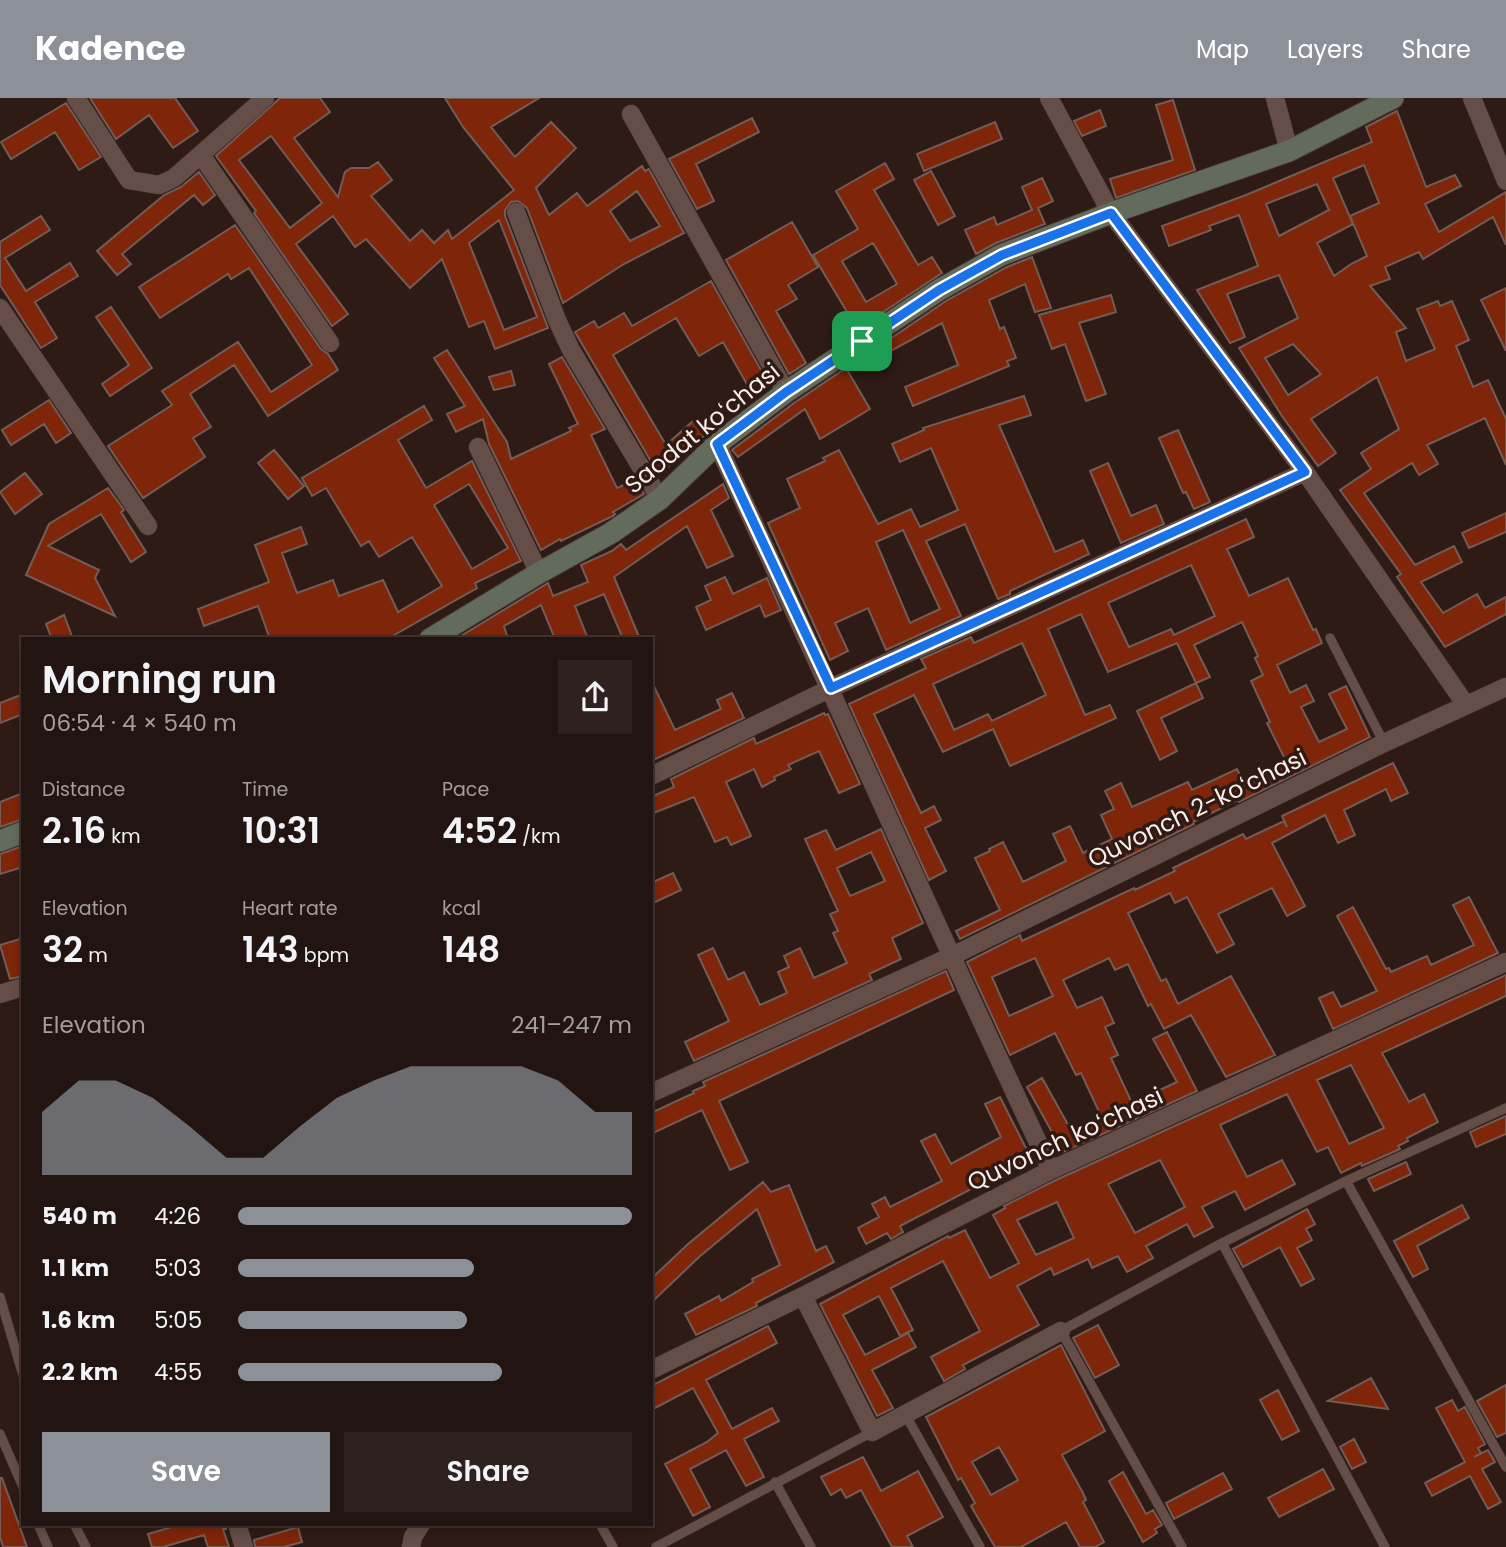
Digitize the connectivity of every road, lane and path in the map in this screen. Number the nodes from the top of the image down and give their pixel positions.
1 (76, 98) edge
2 (265, 98) edge
3 (1049, 98) edge
4 (1275, 98) edge
5 (1394, 98) edge
6 (1472, 98) edge
7 (631, 114) dead end
8 (1289, 151) junction
9 (201, 155) junction
10 (1506, 181) edge
11 (516, 212) dead end
12 (1111, 213) junction
13 (0, 308) edge
14 (330, 343) dead end
15 (786, 392) junction
16 (717, 444) junction
17 (478, 447) dead end
18 (1305, 472) junction
19 (660, 499) junction
20 (148, 526) dead end
21 (539, 573) junction
22 (433, 637) edge
23 (1330, 638) dead end
24 (1506, 687) edge
25 (831, 688) junction
26 (1466, 705) junction
27 (1384, 743) junction
28 (653, 775) edge
29 (21, 833) edge
30 (0, 841) edge
31 (950, 957) junction
32 (1506, 962) edge
33 (21, 988) edge
34 (0, 994) edge
35 (653, 1092) edge
36 (1506, 1108) edge
37 (1051, 1170) junction
38 (1346, 1181) junction
39 (1222, 1243) junction
40 (803, 1296) junction
41 (0, 1297) edge
42 (1061, 1331) junction
43 (21, 1368) edge
44 (653, 1369) edge
45 (905, 1414) junction
46 (872, 1432) junction
47 (0, 1434) edge
48 (1506, 1467) edge
49 (21, 1482) edge
50 (775, 1482) junction
51 (39, 1526) edge
52 (75, 1526) edge
53 (238, 1526) edge
54 (420, 1526) edge
55 (601, 1526) edge
56 (48, 1547) edge
57 (86, 1547) edge
58 (244, 1547) edge
59 (411, 1547) edge
60 (613, 1547) edge
61 (656, 1547) edge
62 (811, 1547) edge
63 (980, 1547) edge
64 (1182, 1547) edge
65 (1385, 1547) edge

1 - 9 street
2 - 9 street
3 - 12 street
4 - 8 street
5 - 8 street, Saodat koʻchasi
6 - 10 street
7 - 15 street
8 - 12 street, Saodat koʻchasi
9 - 14 street
11 - 19 street
12 - 15 street, Saodat koʻchasi
12 - 18 street
13 - 20 street
15 - 16 street, Saodat koʻchasi
16 - 19 street, Saodat koʻchasi
16 - 25 street
17 - 21 street
18 - 25 street
18 - 26 street
19 - 21 street, Saodat koʻchasi
21 - 22 street, Saodat koʻchasi
23 - 27 lane
24 - 26 street, Quvonch 2-koʻchasi
25 - 28 street
25 - 31 street
26 - 27 street, Quvonch 2-koʻchasi
27 - 31 street, Quvonch 2-koʻchasi
29 - 30 street
31 - 35 street, Quvonch 2-koʻchasi
31 - 37 street
32 - 37 street, Quvonch koʻchasi
33 - 34 street
36 - 38 lane
37 - 40 street, Quvonch koʻchasi
38 - 39 lane
38 - 48 lane
39 - 42 lane
39 - 65 lane
40 - 44 street, Quvonch koʻchasi
40 - 46 street
41 - 43 lane
42 - 45 street
42 - 64 lane
45 - 46 street
45 - 63 lane
46 - 50 lane
47 - 49 lane
50 - 61 lane
50 - 62 lane
51 - 56 lane
52 - 57 lane
53 - 58 street
54 - 59 street
55 - 60 lane

